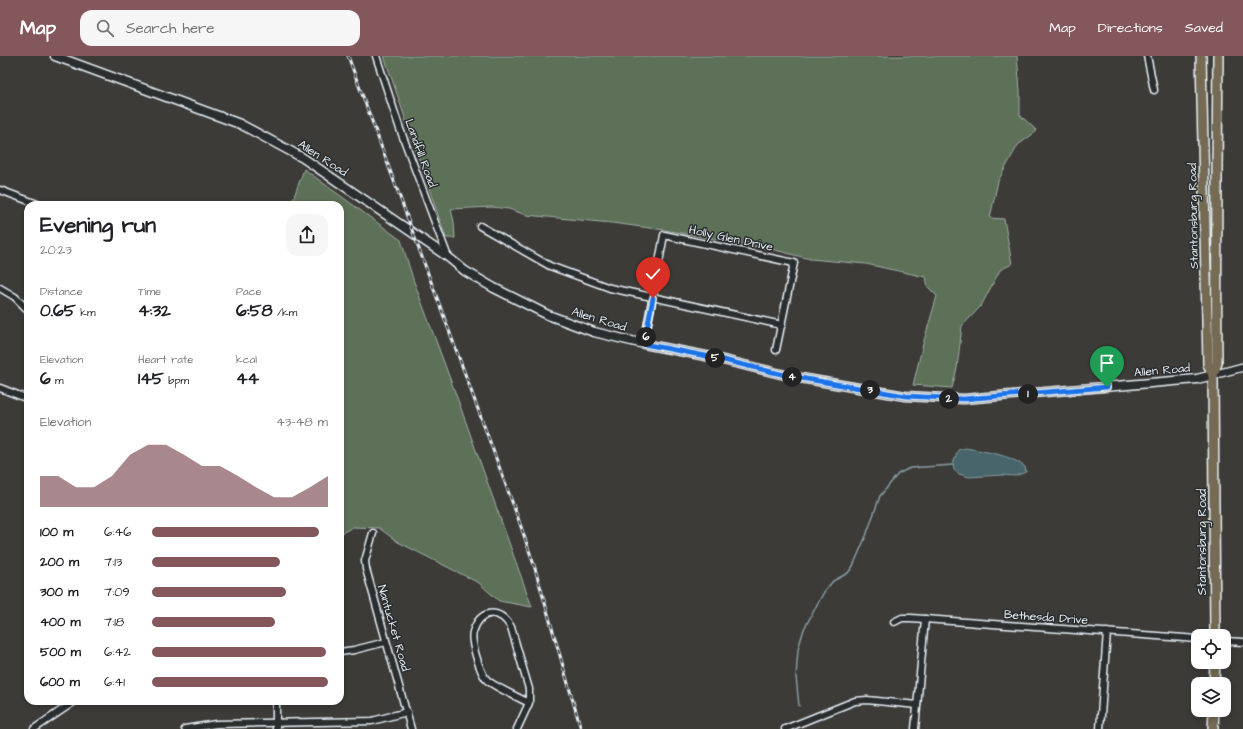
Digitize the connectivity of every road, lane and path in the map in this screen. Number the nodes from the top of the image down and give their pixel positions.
1 (55, 56) edge
2 (376, 56) edge
3 (1147, 56) edge
4 (1201, 56) edge
5 (1218, 56) edge
6 (1154, 90) dead end
7 (0, 190) edge
8 (29, 201) edge
9 (480, 226) dead end
10 (448, 257) junction
11 (0, 288) edge
12 (653, 298) junction
13 (24, 306) edge
14 (782, 325) junction
15 (644, 344) junction
16 (776, 350) dead end
17 (1243, 367) edge
18 (1213, 375) junction
19 (0, 388) edge
20 (24, 397) edge
21 (373, 533) dead end
22 (925, 619) junction
23 (894, 622) dead end
24 (1215, 629) edge
25 (1107, 632) junction
26 (1191, 638) edge
27 (1231, 641) edge
28 (386, 642) junction
29 (1243, 642) edge
30 (344, 651) edge
31 (529, 703) junction
32 (69, 705) edge
33 (276, 705) edge
34 (917, 705) junction
35 (407, 712) junction
36 (1214, 717) edge
37 (276, 722) junction
38 (34, 729) edge
39 (185, 729) edge
40 (276, 729) edge
41 (411, 729) edge
42 (517, 729) edge
43 (785, 729) edge
44 (915, 729) edge
45 (1100, 729) edge
46 (1213, 729) edge

1 - 10 main road, Allen Road
2 - 10 street, Landfill Road
3 - 6 street
4 - 18 main road, Stantonsburg Road
5 - 18 main road, Stantonsburg Road
7 - 8 street
9 - 12 street
10 - 15 main road, Allen Road
11 - 13 street
12 - 14 street
12 - 14 street, Holly Glen Drive
12 - 15 street, Holly Glen Drive
14 - 16 street, Holly Glen Drive
15 - 18 main road, Allen Road
17 - 18 street, Allen Road
18 - 24 main road, Stantonsburg Road
19 - 20 street
21 - 28 street, Nantucket Road
22 - 23 street, Bethesda Drive
22 - 25 street, Bethesda Drive
22 - 34 street
25 - 26 street, Bethesda Drive
25 - 45 street
27 - 29 street
28 - 30 street
28 - 35 street, Nantucket Road
31 - 31 street
31 - 42 street
32 - 38 street
33 - 37 street
34 - 43 street
34 - 44 street
35 - 37 street
35 - 41 street, Nantucket Road
36 - 46 main road
37 - 39 street
37 - 40 street

